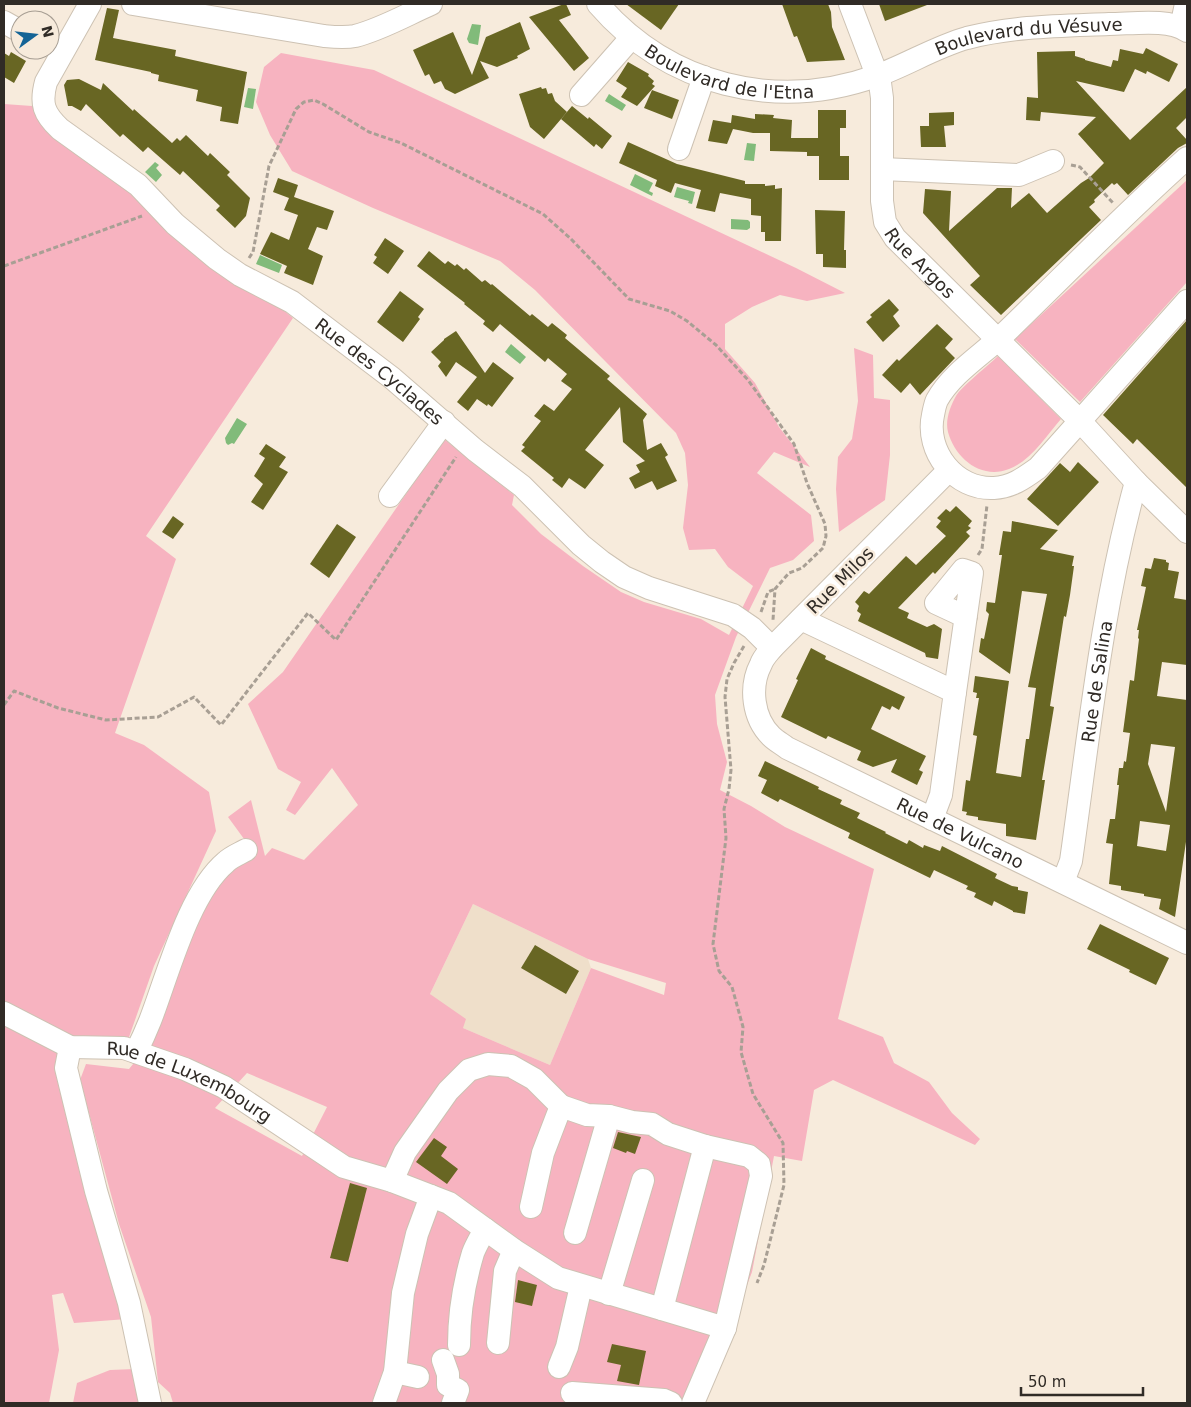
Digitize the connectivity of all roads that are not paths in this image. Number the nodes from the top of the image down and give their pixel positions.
1 (90, 4) edge
2 (133, 4) edge
3 (431, 4) edge
4 (598, 4) edge
5 (850, 4) edge
6 (1186, 4) edge
7 (1184, 29) edge
8 (631, 38) junction
9 (60, 45) edge
10 (53, 60) edge
11 (877, 76) junction
12 (704, 77) junction
13 (581, 95) dead end
14 (679, 149) dead end
15 (1187, 158) edge
16 (1053, 161) dead end
17 (882, 169) junction
18 (1187, 301) edge
19 (998, 340) junction
20 (1080, 421) junction
21 (444, 422) junction
22 (949, 470) junction
23 (1136, 482) junction
24 (390, 496) dead end
25 (1187, 532) edge
26 (966, 617) junction
27 (800, 619) junction
28 (766, 634) junction
29 (955, 692) junction
30 (754, 702) joint
31 (932, 819) junction
32 (246, 850) dead end
33 (1063, 882) junction
34 (1187, 943) edge
35 (4, 1013) edge
36 (70, 1047) junction
37 (136, 1052) junction
38 (561, 1106) junction
39 (609, 1116) junction
40 (705, 1146) junction
41 (642, 1180) dead end
42 (392, 1181) junction
43 (431, 1196) junction
44 (531, 1207) dead end
45 (485, 1229) junction
46 (576, 1233) dead end
47 (514, 1250) junction
48 (581, 1286) junction
49 (609, 1294) junction
50 (662, 1309) junction
51 (725, 1328) junction
52 (498, 1343) dead end
53 (559, 1367) dead end
54 (395, 1372) junction
55 (418, 1376) dead end
56 (572, 1393) dead end
57 (150, 1403) edge
58 (384, 1403) edge
59 (453, 1403) edge
60 (671, 1403) edge
61 (693, 1403) edge

1 - 9 street, Rue des Cyclades
2 - 3 street
4 - 8 street, Boulevard de l'Etna
5 - 11 street, Rue Argos
6 - 7 street
7 - 11 street, Boulevard du Vésuve
8 - 12 street, Boulevard de l'Etna
8 - 13 street
10 - 21 street, Rue des Cyclades
11 - 12 street, Boulevard de l'Etna
11 - 17 street, Rue Argos
12 - 14 street
15 - 19 street
16 - 17 street
17 - 19 street, Rue Argos
18 - 20 street
19 - 20 street
19 - 22 street
20 - 22 street
20 - 23 street
21 - 24 street
21 - 28 street, Rue des Cyclades
22 - 27 street, Rue Milos
23 - 25 street
23 - 33 street, Rue de Salina
26 - 26 street
26 - 29 street
27 - 28 street, Rue Milos
27 - 29 street
28 - 30 street, Rue Milos
29 - 31 street
30 - 31 street, Rue de Vulcano
31 - 33 street, Rue de Vulcano
32 - 37 street
33 - 34 street, Rue de Vulcano
35 - 36 street, Rue de Luxembourg
36 - 37 street, Rue de Luxembourg
36 - 57 street
37 - 42 street, Rue de Luxembourg
38 - 39 street
38 - 42 street
38 - 44 street
39 - 40 street
39 - 46 street
40 - 50 street
40 - 51 street
41 - 49 street
42 - 43 street, Rue de Luxembourg
43 - 45 street, Rue de Luxembourg
43 - 54 street
45 - 47 street, Rue de Luxembourg
45 - 59 street
47 - 48 street, Rue de Luxembourg
47 - 52 street
48 - 49 street, Rue de Luxembourg
48 - 53 street
49 - 50 street, Rue de Luxembourg
50 - 51 street, Rue de Luxembourg
51 - 61 street
54 - 55 street
54 - 58 street
56 - 60 street

